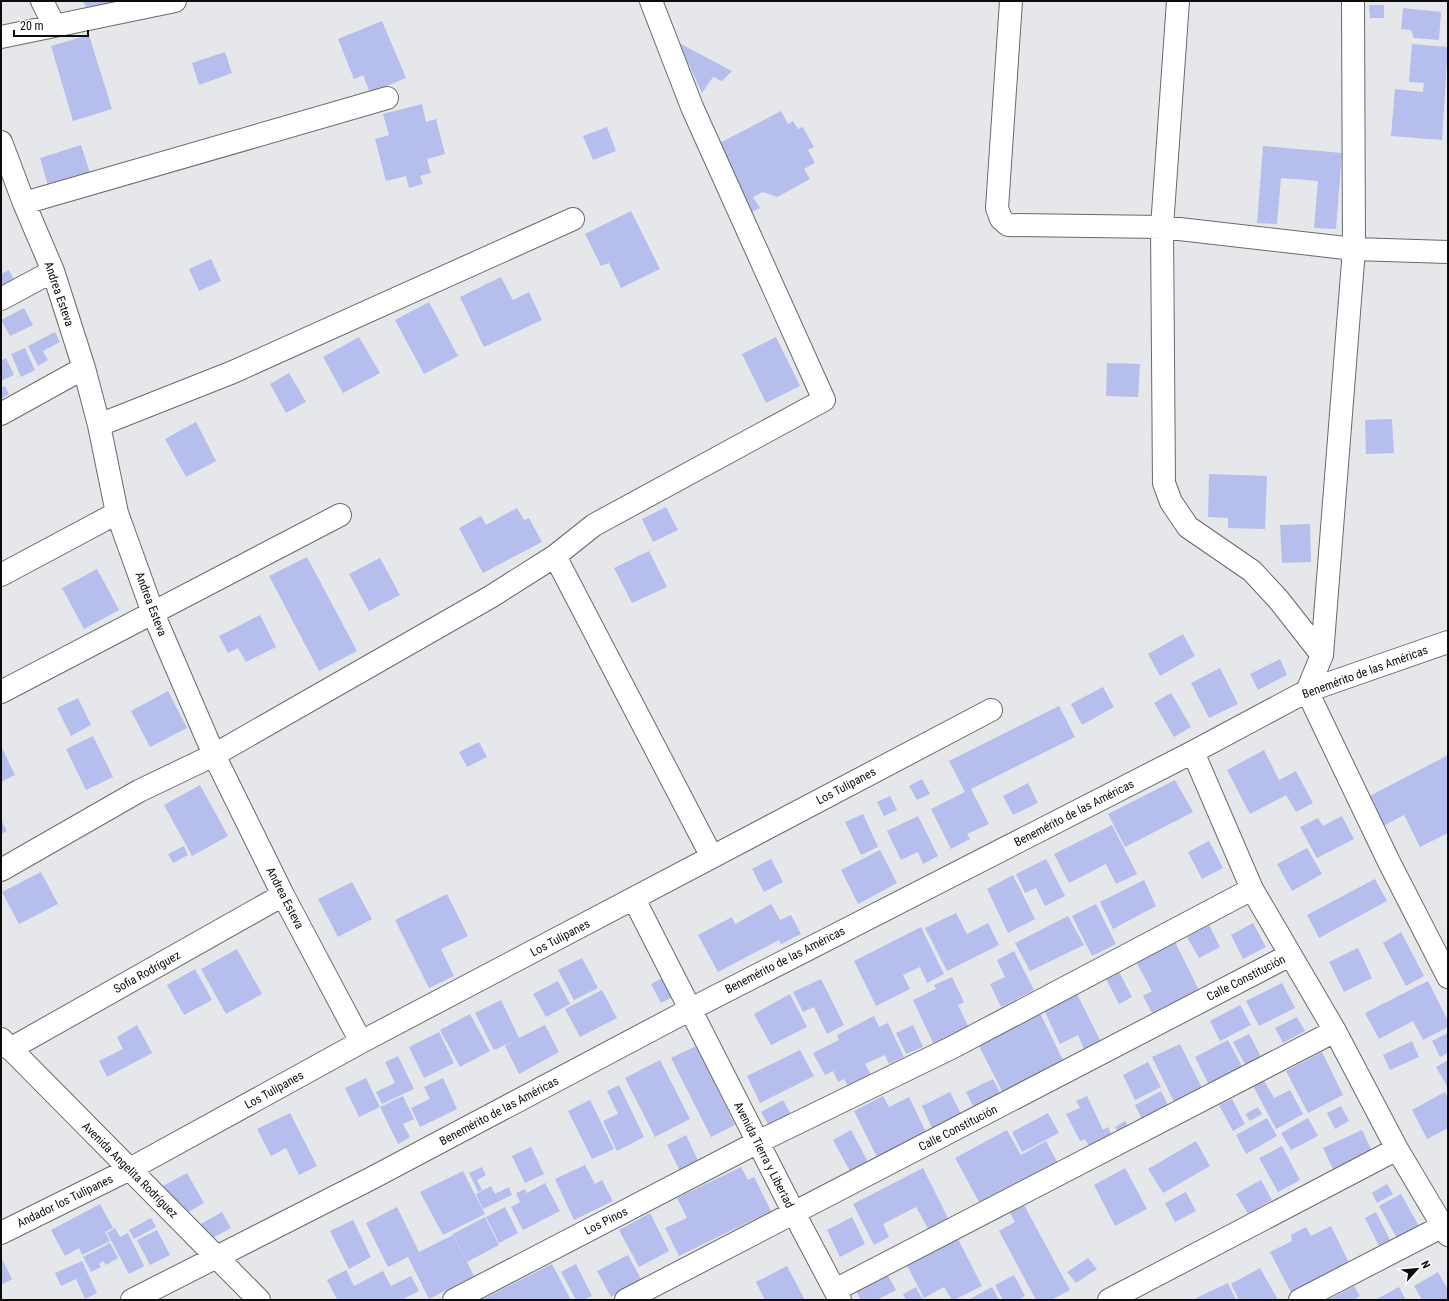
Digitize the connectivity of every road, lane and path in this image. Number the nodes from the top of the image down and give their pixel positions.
1 (42, 1) edge
2 (175, 1) edge
3 (651, 1) edge
4 (1011, 1) edge
5 (1178, 1) edge
6 (1353, 1) edge
7 (54, 25) junction
8 (1, 37) edge
9 (387, 98) dead end
10 (1, 142) edge
11 (24, 203) junction
12 (573, 219) dead end
13 (1162, 227) junction
14 (1354, 248) junction
15 (1448, 252) edge
16 (53, 271) junction
17 (1, 299) edge
18 (84, 368) junction
19 (1, 414) edge
20 (99, 425) junction
21 (117, 513) junction
22 (340, 515) dead end
23 (555, 556) junction
24 (1, 575) edge
25 (153, 613) junction
26 (1448, 642) edge
27 (1322, 655) junction
28 (1, 692) edge
29 (1307, 692) junction
30 (991, 710) dead end
31 (1193, 752) junction
32 (214, 755) junction
33 (712, 857) junction
34 (1, 870) edge
35 (1252, 889) junction
36 (284, 895) junction
37 (634, 899) junction
38 (1290, 955) junction
39 (1448, 977) edge
40 (691, 1008) junction
41 (1334, 1031) junction
42 (361, 1042) junction
43 (6, 1044) edge
44 (758, 1142) junction
45 (1397, 1149) junction
46 (130, 1169) junction
47 (794, 1213) junction
48 (1446, 1230) edge
49 (1, 1233) edge
50 (216, 1257) junction
51 (837, 1295) edge
52 (132, 1300) edge
53 (259, 1300) edge
54 (454, 1300) edge
55 (626, 1300) edge
56 (1109, 1300) edge
57 (1300, 1300) edge

1 - 7 street
2 - 7 street
3 - 23 street
4 - 13 street
5 - 13 street
6 - 14 street
7 - 8 street
9 - 11 street
10 - 11 street, Andrea Esteva
11 - 16 street, Andrea Esteva
12 - 20 street
13 - 14 street
13 - 27 street
14 - 15 street
14 - 27 street
16 - 17 street
16 - 18 street, Andrea Esteva
18 - 19 street
18 - 20 street, Andrea Esteva
20 - 21 street, Andrea Esteva
21 - 24 street
21 - 25 street, Andrea Esteva
22 - 25 street
23 - 32 street
23 - 33 street
25 - 28 street
25 - 32 street, Andrea Esteva
26 - 29 street, Benemérito de las Américas
27 - 29 street
29 - 31 street, Benemérito de las Américas
29 - 39 street
30 - 33 street, Los Tulipanes
31 - 35 street
31 - 40 street, Benemérito de las Américas
32 - 34 street
32 - 36 street, Andrea Esteva
33 - 37 street, Los Tulipanes
35 - 38 street
35 - 44 street, Los Pinos
36 - 42 street, Andrea Esteva
36 - 43 street, Sofia Rodríguez
37 - 40 street, Avenida Tierra y Libertad
37 - 42 street, Los Tulipanes
38 - 41 street
38 - 47 street, Calle Constitución
40 - 44 street, Avenida Tierra y Libertad
40 - 50 street, Benemérito de las Américas
41 - 45 street
41 - 51 street
42 - 46 street, Los Tulipanes
43 - 46 street, Avenida Angelita Rodríguez
44 - 47 street, Avenida Tierra y Libertad
44 - 54 street, Los Pinos
45 - 48 street
45 - 56 street
46 - 49 street, Andador los Tulipanes
46 - 50 street, Avenida Angelita Rodríguez
47 - 51 street, Avenida Tierra y Libertad
47 - 55 street, Calle Constitución
48 - 57 street
50 - 52 street, Benemérito de las Américas
50 - 53 street, Avenida Angelita Rodríguez

